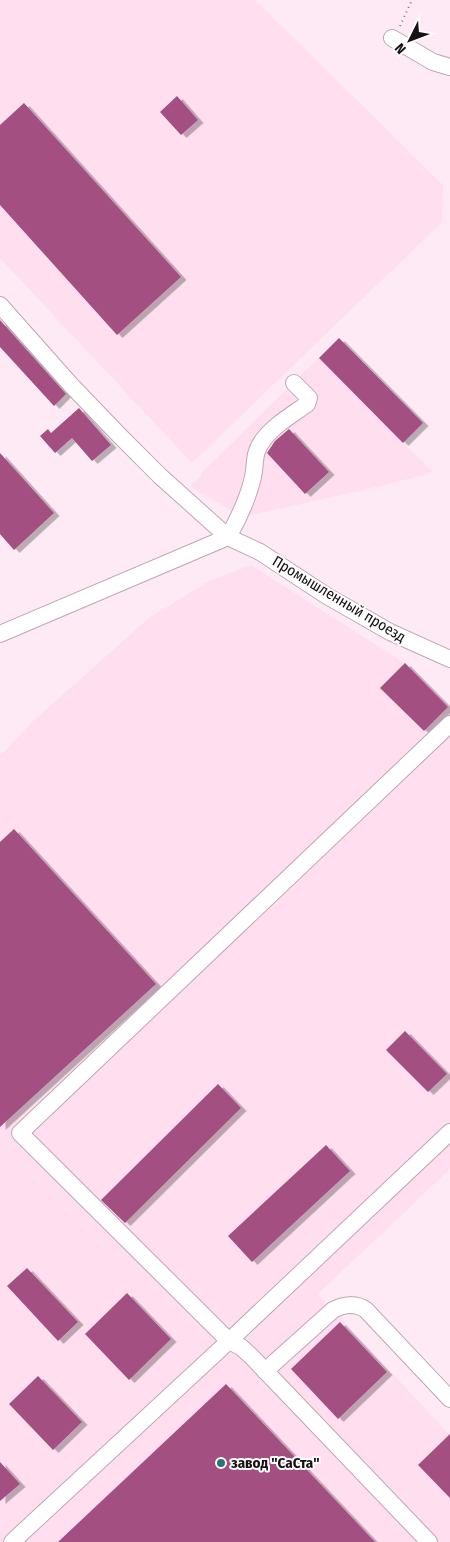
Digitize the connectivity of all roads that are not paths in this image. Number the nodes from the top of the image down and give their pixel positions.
1 (392, 38) road end
2 (450, 67) edge
3 (0, 305) edge
4 (294, 383) dead end
5 (228, 537) junction
6 (0, 634) edge
7 (450, 660) edge
8 (450, 724) edge
9 (450, 1132) edge
10 (229, 1341) junction
11 (265, 1371) junction
12 (450, 1399) edge
13 (12, 1542) edge
14 (429, 1542) edge

1 - 2 street
3 - 5 street, Промышленный проезд
4 - 5 street
5 - 6 street
5 - 7 street, Промышленный проезд
8 - 10 street
9 - 10 street
10 - 11 street
10 - 13 street
11 - 12 street
11 - 14 street

